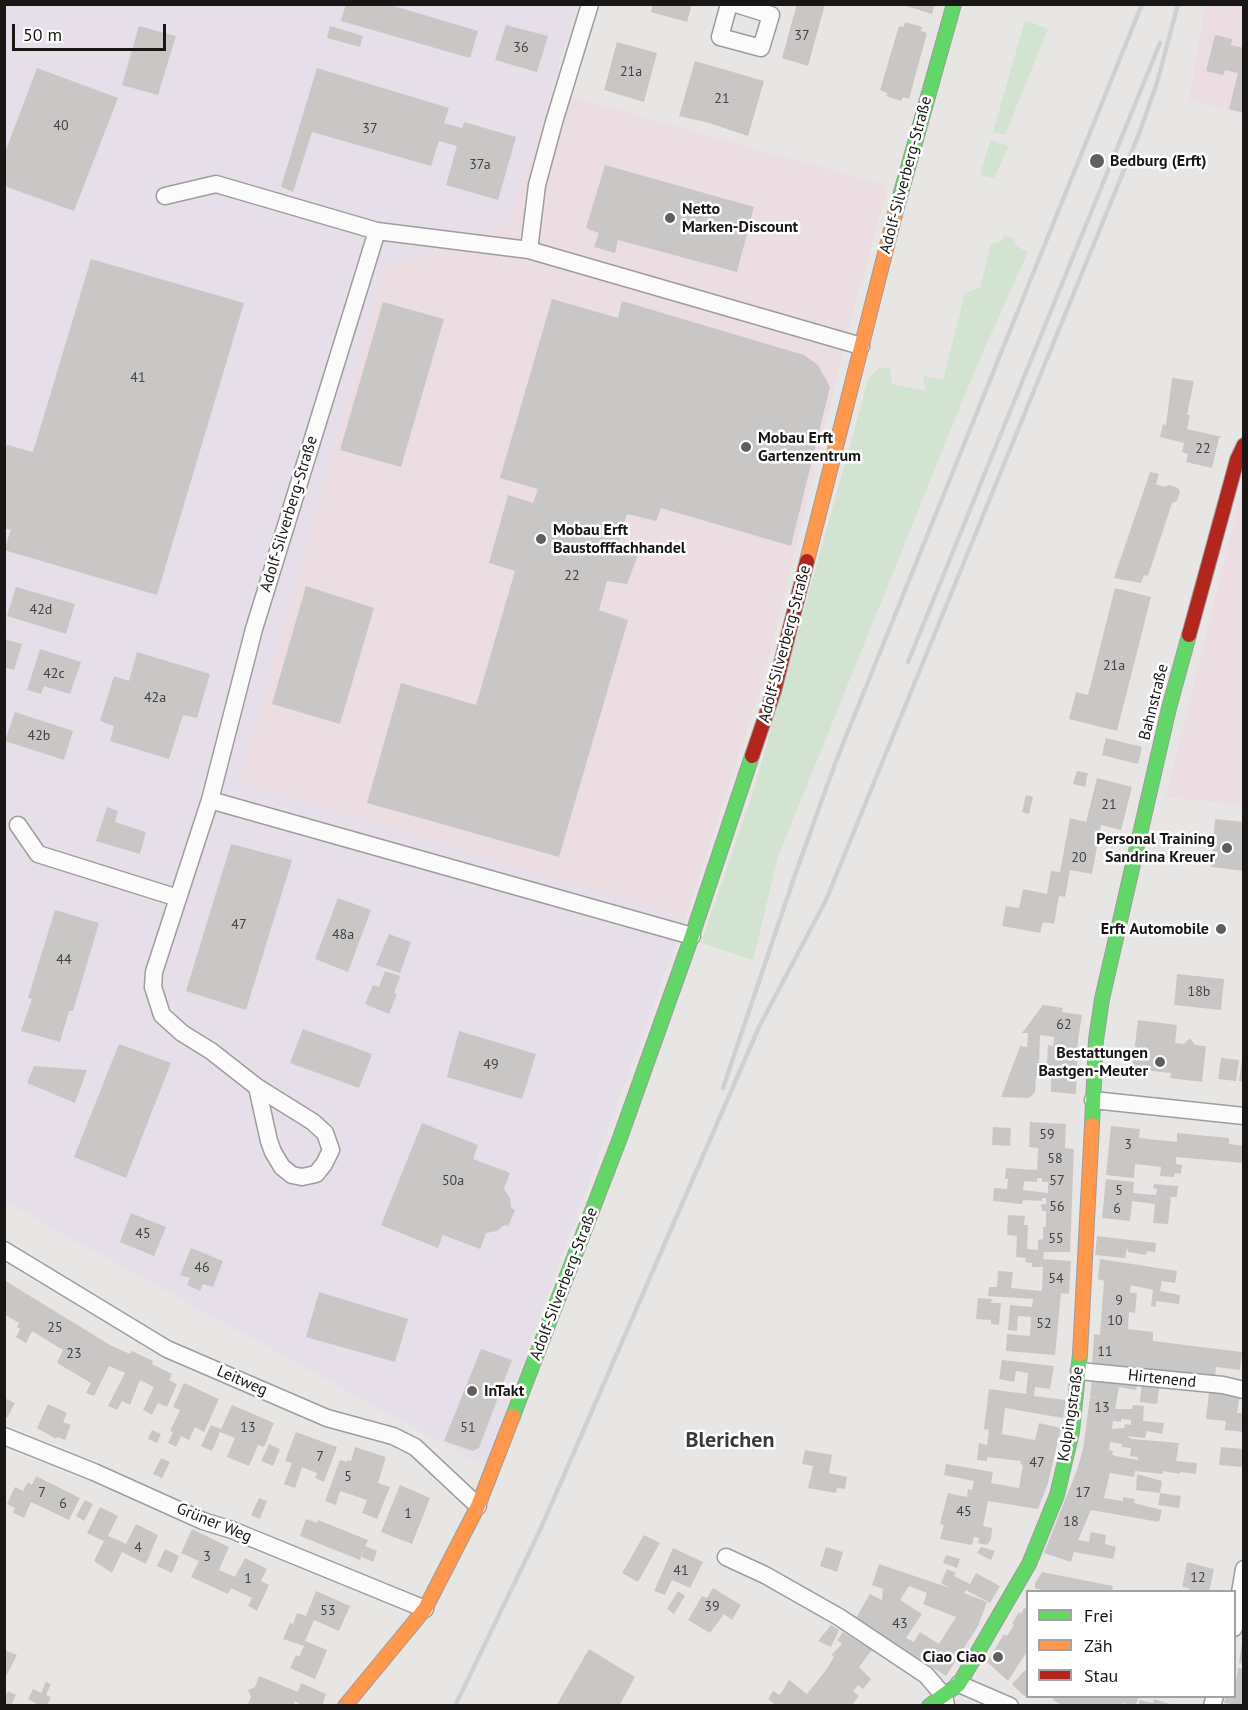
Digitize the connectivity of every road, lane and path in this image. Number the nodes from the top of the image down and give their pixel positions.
1 (590, 4) edge
2 (729, 4) edge
3 (736, 4) edge
4 (954, 4) edge
5 (165, 196) dead end
6 (376, 231) junction
7 (529, 250) junction
8 (861, 346) junction
9 (1244, 445) edge
10 (210, 800) junction
11 (18, 825) dead end
12 (178, 898) junction
13 (692, 936) junction
14 (1108, 970) joint
15 (257, 1087) junction
16 (1093, 1100) junction
17 (1244, 1116) edge
18 (4, 1250) edge
19 (1079, 1371) junction
20 (1244, 1390) edge
21 (4, 1436) edge
22 (478, 1506) junction
23 (726, 1557) dead end
24 (1244, 1569) edge
25 (424, 1609) junction
26 (1236, 1616) edge
27 (959, 1684) junction
28 (945, 1701) edge
29 (345, 1706) edge
30 (929, 1706) edge
31 (1010, 1706) edge

1 - 7 street
2 - 3 street
4 - 8 street, Adolf-Silverberg-Straße
5 - 6 street
6 - 7 street
6 - 10 street, Adolf-Silverberg-Straße
7 - 8 street
8 - 13 street, Adolf-Silverberg-Straße
9 - 14 street, Bahnstraße
10 - 12 street, Adolf-Silverberg-Straße
10 - 13 street
11 - 12 street
12 - 15 street, Adolf-Silverberg-Straße
13 - 22 street, Adolf-Silverberg-Straße
14 - 16 street, Kolpingstraße
15 - 15 street, Adolf-Silverberg-Straße
16 - 17 street
16 - 19 street, Kolpingstraße
18 - 22 street, Leitweg
19 - 20 street, Hirtenend
19 - 27 street, Kolpingstraße
21 - 25 street, Grüner Weg
22 - 25 street, Adolf-Silverberg-Straße
23 - 28 street
24 - 26 street
25 - 29 street, Adolf-Silverberg-Straße
27 - 28 street, Kolpingstraße
27 - 31 street
28 - 30 street, Kolpingstraße

